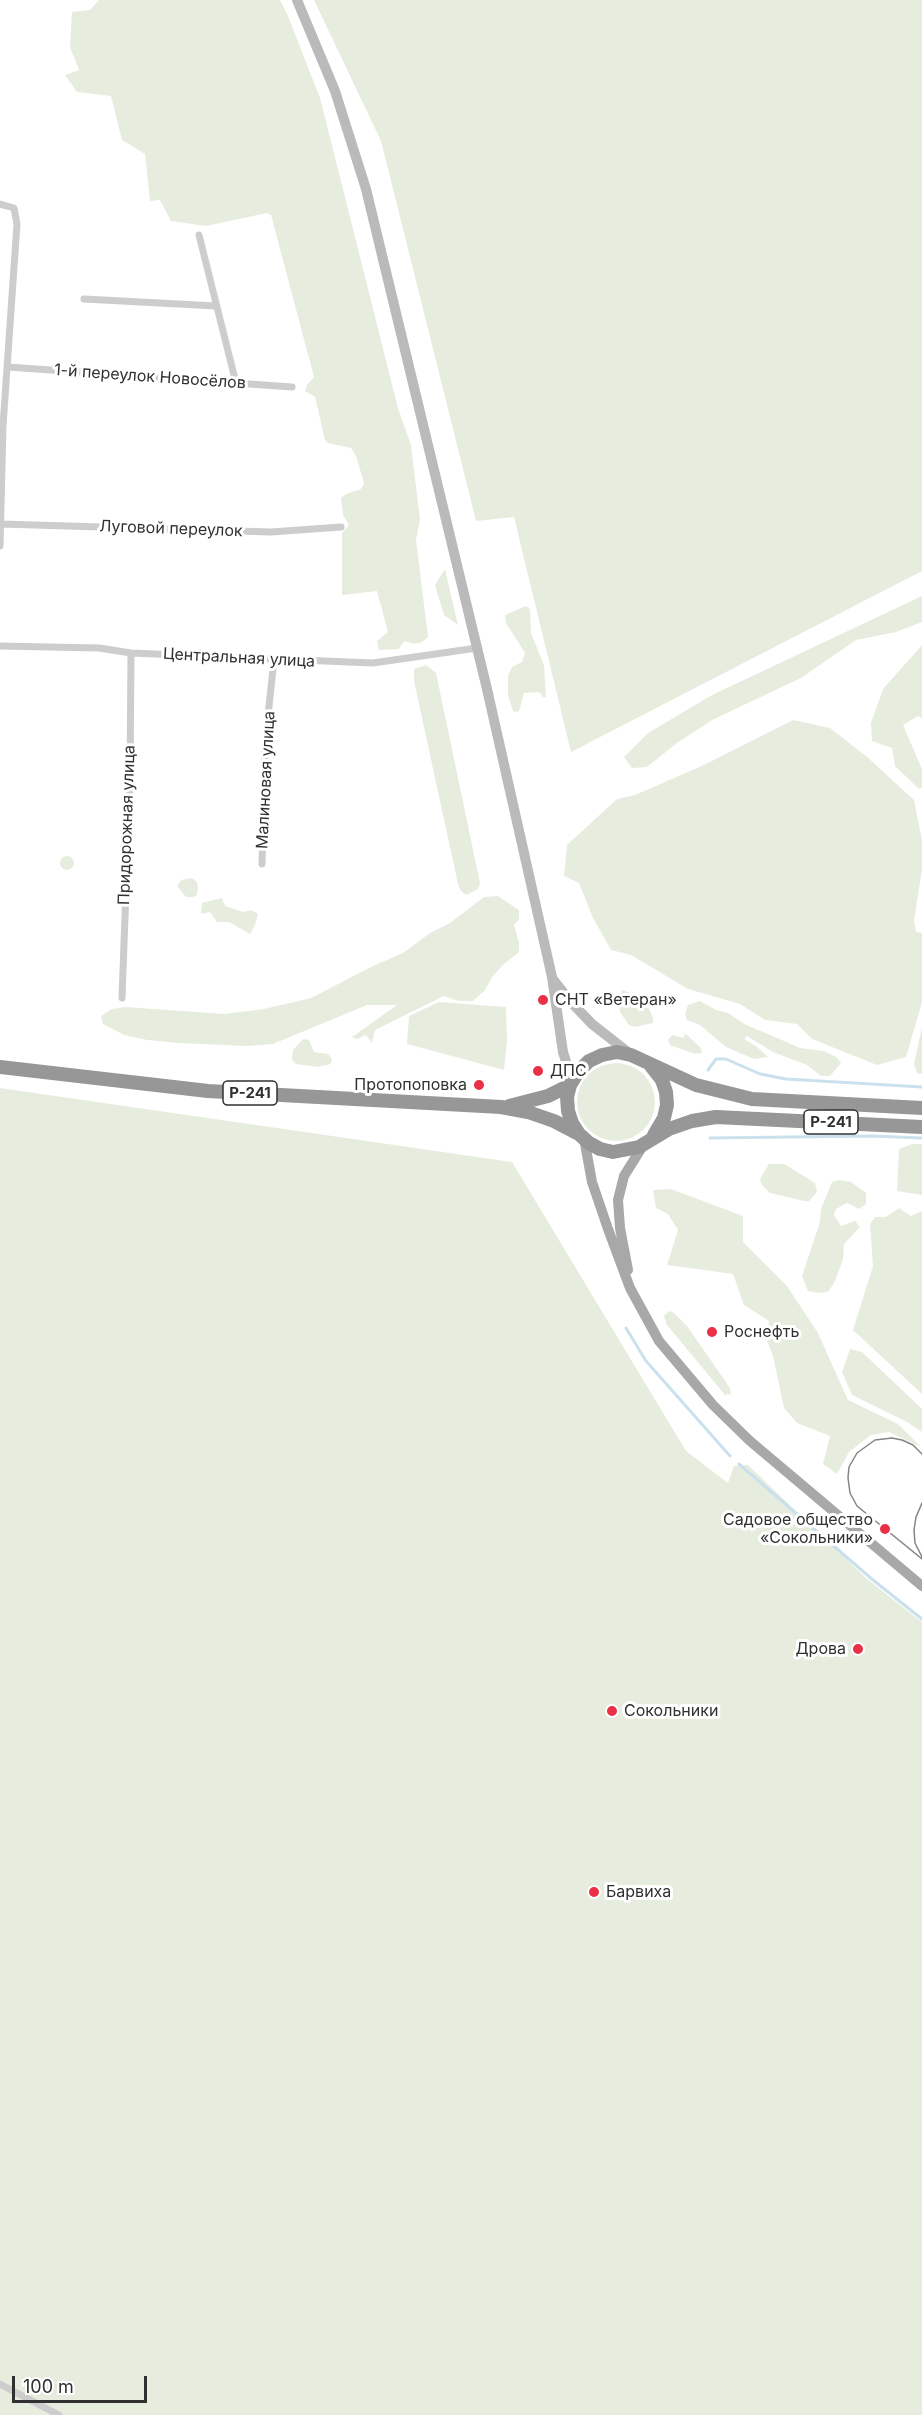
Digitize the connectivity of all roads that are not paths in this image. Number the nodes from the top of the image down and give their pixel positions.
1 (297, 0) edge
2 (0, 204) edge
3 (199, 235) dead end
4 (84, 299) dead end
5 (216, 306) junction
6 (8, 367) junction
7 (236, 383) junction
8 (292, 387) dead end
9 (1, 524) edge
10 (341, 527) dead end
11 (0, 546) edge
12 (0, 646) edge
13 (477, 648) junction
14 (131, 653) junction
15 (274, 660) junction
16 (262, 864) dead end
17 (552, 977) junction
18 (122, 998) dead end
19 (631, 1054) junction
20 (645, 1061) junction
21 (0, 1066) edge
22 (571, 1083) junction
23 (501, 1107) junction
24 (922, 1108) edge
25 (922, 1127) edge
26 (581, 1136) junction
27 (647, 1142) junction
28 (630, 1288) junction
29 (922, 1586) edge
30 (0, 2384) edge
31 (59, 2415) edge

1 - 13 main road
2 - 6 street
3 - 5 street
4 - 5 street
5 - 7 street
6 - 7 street, 1-й переулок Новосёлов
6 - 9 street
7 - 8 street, 1-й переулок Новосёлов
9 - 10 street, Луговой переулок
9 - 11 street
12 - 14 street, Центральная улица
13 - 15 street, Центральная улица
13 - 17 main road
14 - 15 street, Центральная улица
14 - 18 street, Придорожная улица
15 - 16 street, Малиновая улица
17 - 19 main road
17 - 22 main road
19 - 20 highway, Р-241
19 - 22 highway, Р-241
20 - 24 highway, Р-241
20 - 27 highway
21 - 23 highway, Р-241
22 - 23 highway, Р-241
22 - 26 highway
23 - 26 highway, Р-241
25 - 27 highway, Р-241
26 - 27 highway, Р-241
26 - 28 main road
27 - 28 main road
28 - 29 main road
30 - 31 street

